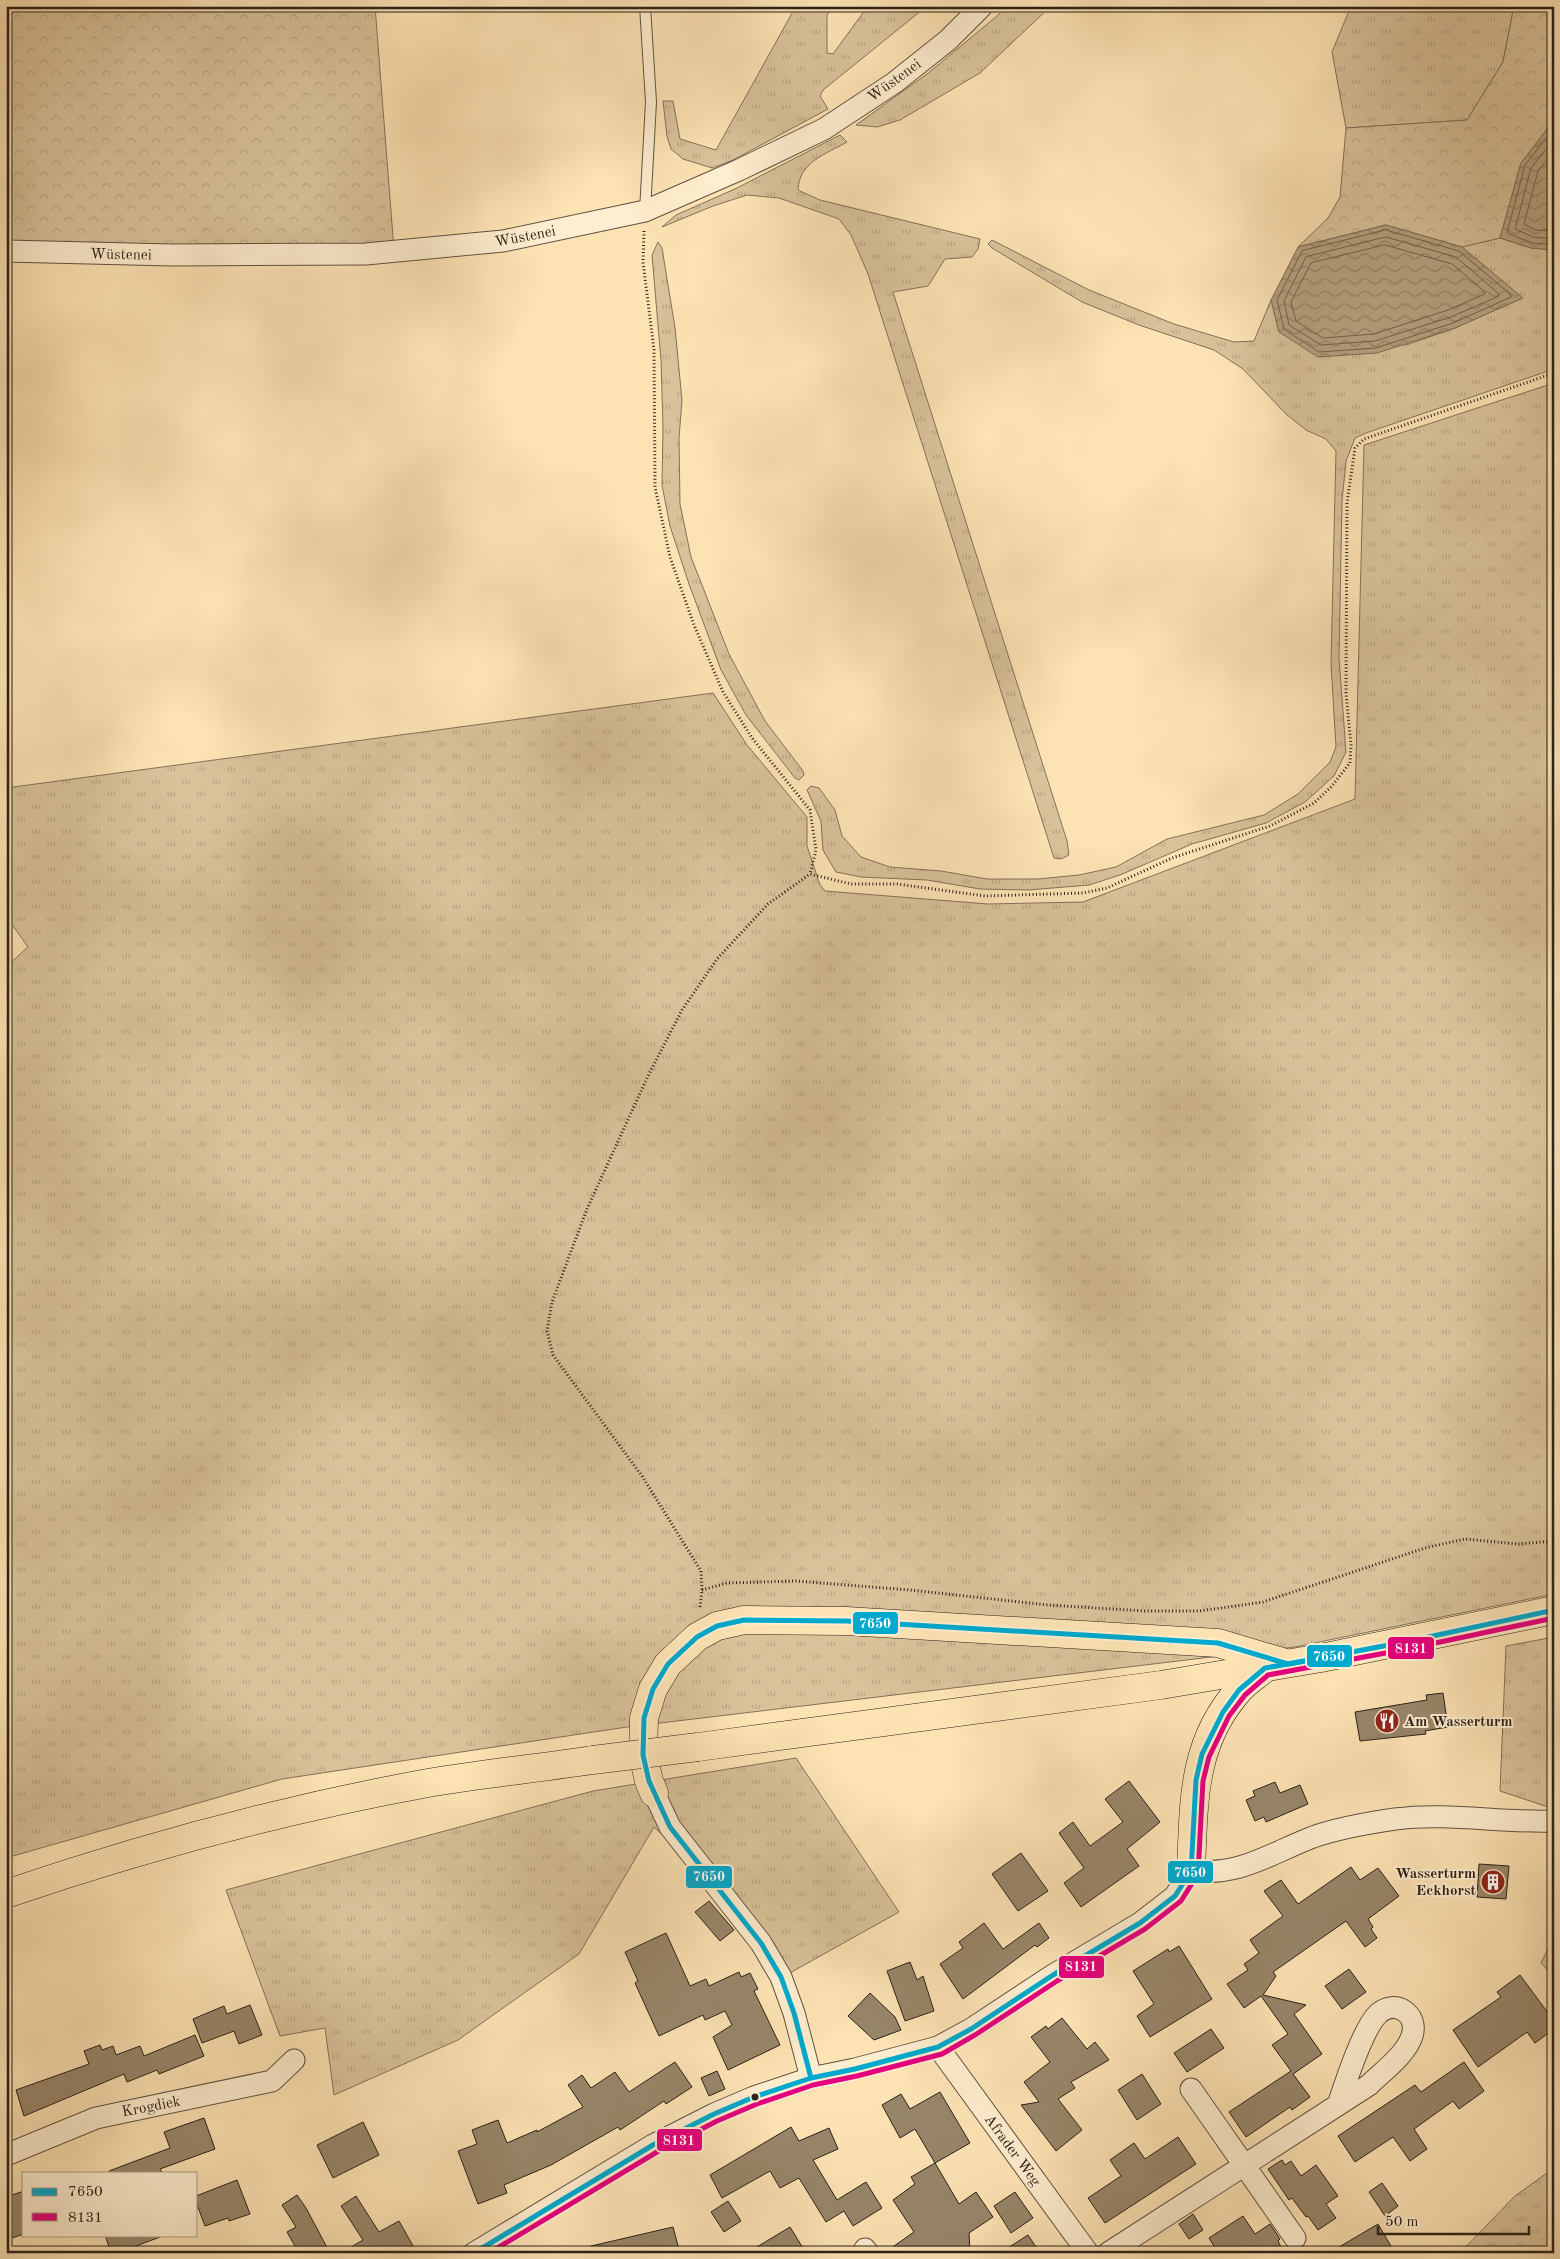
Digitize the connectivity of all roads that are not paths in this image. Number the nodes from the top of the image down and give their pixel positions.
1 (645, 6) edge
2 (982, 6) edge
3 (645, 211) junction
4 (6, 251) edge
5 (1554, 1610) edge
6 (1276, 1666) junction
7 (654, 1793) joint
8 (1554, 1820) edge
9 (1191, 1870) junction
10 (6, 1894) edge
11 (938, 2047) junction
12 (294, 2060) dead end
13 (811, 2078) junction
14 (1191, 2089) dead end
15 (1338, 2105) dead end
16 (6, 2155) edge
17 (1245, 2164) junction
18 (1294, 2238) dead end
19 (474, 2253) edge
20 (1088, 2253) edge
21 (1108, 2253) edge

1 - 3 lane
2 - 3 street, Wüstenei
3 - 4 street, Wüstenei
5 - 6 main road
6 - 7 main road
6 - 9 main road
6 - 10 main road, bridge
7 - 13 street
8 - 9 street
9 - 11 street
11 - 13 street
11 - 20 street, Afrader Weg
12 - 16 street, Krogdiek
13 - 19 street
14 - 17 street
15 - 17 street
17 - 18 street
17 - 21 street

